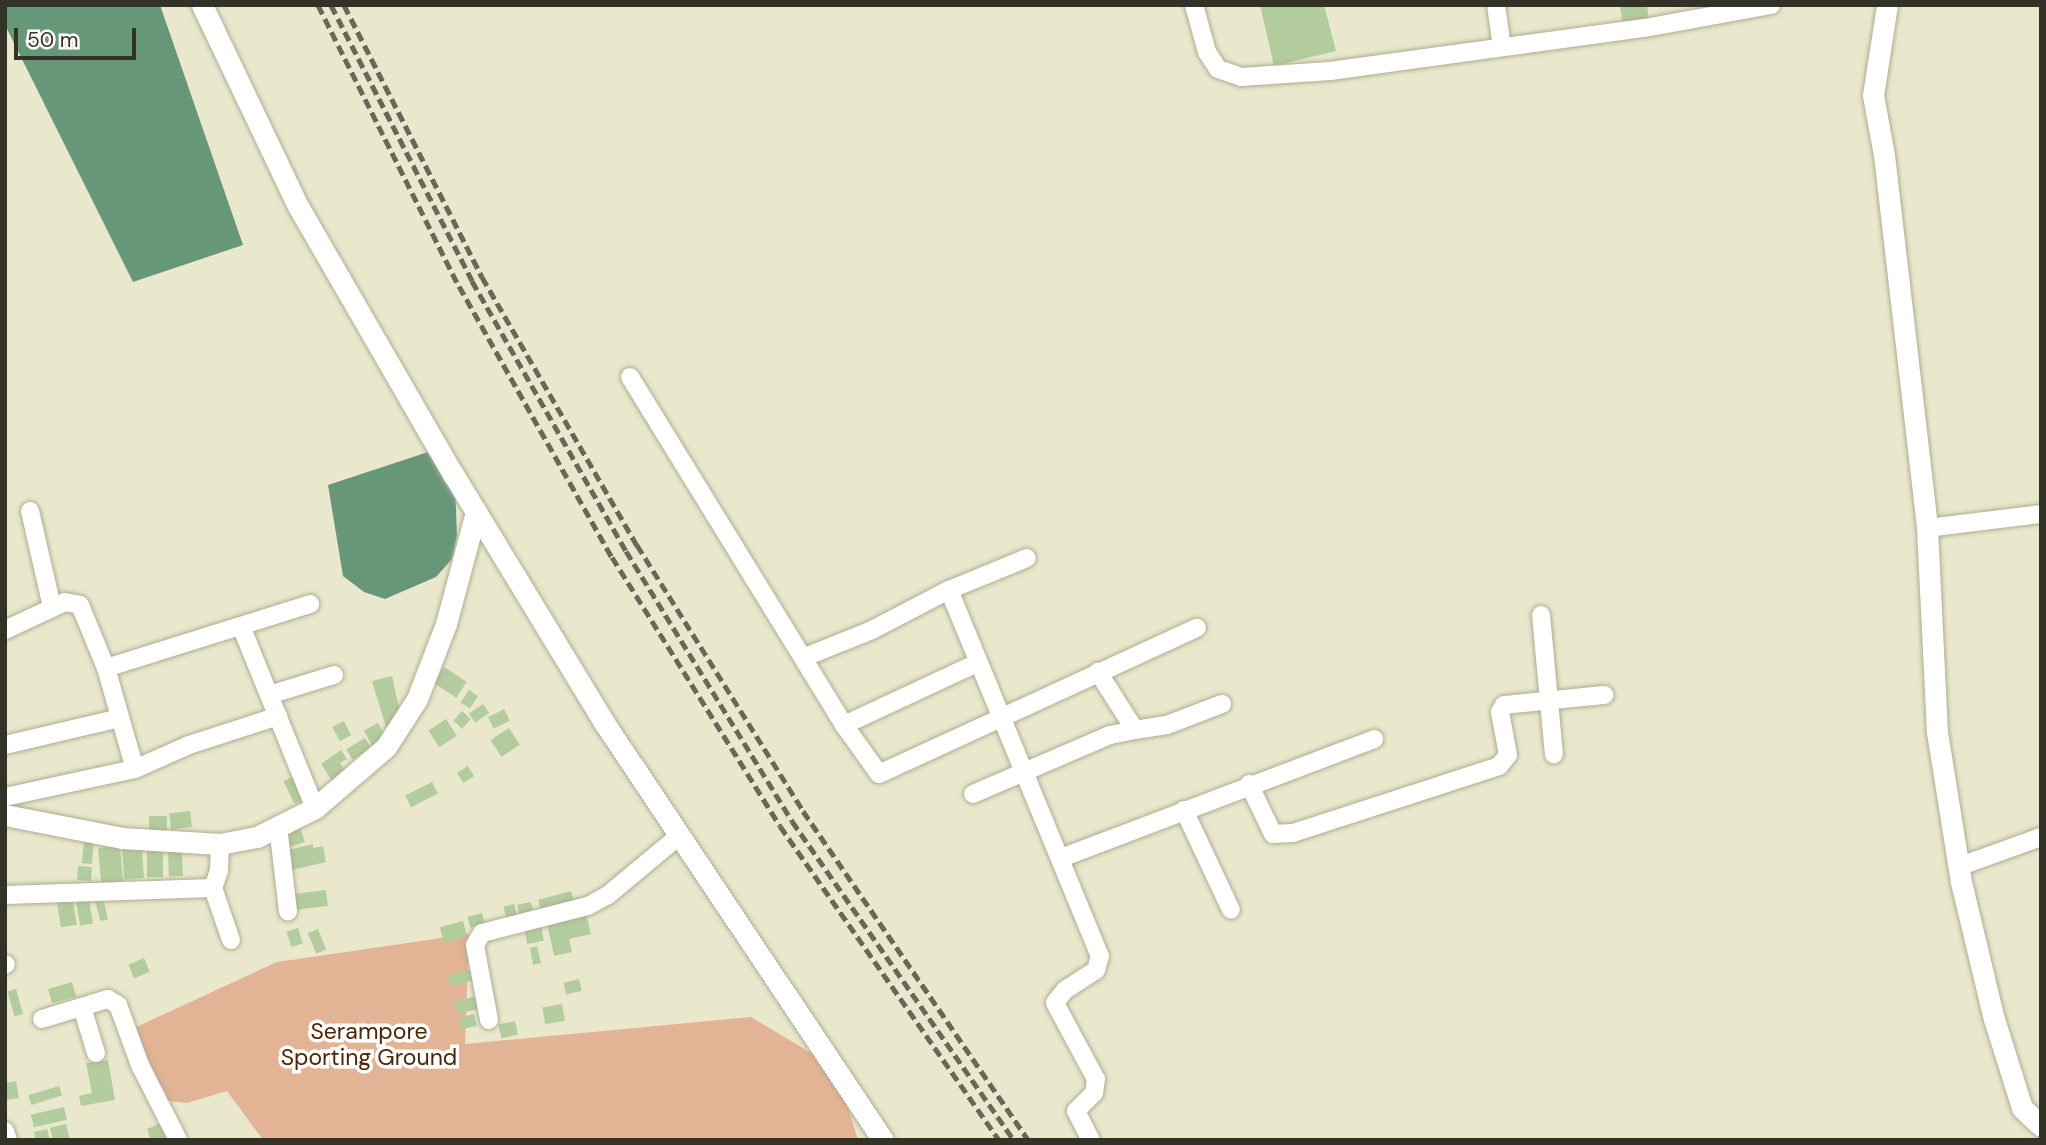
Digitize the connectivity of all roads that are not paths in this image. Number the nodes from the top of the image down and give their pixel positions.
1 (202, 5) edge
2 (1194, 5) edge
3 (1496, 5) edge
4 (1771, 5) edge
5 (1886, 5) edge
6 (1502, 47) junction
7 (630, 377) dead end
8 (30, 511) dead end
9 (476, 512) junction
10 (2041, 514) edge
11 (1927, 527) junction
12 (1027, 558) dead end
13 (948, 590) junction
14 (310, 604) dead end
15 (52, 607) junction
16 (1541, 615) dead end
17 (241, 626) junction
18 (1197, 628) dead end
19 (5, 630) edge
20 (805, 657) junction
21 (977, 663) junction
22 (106, 668) junction
23 (1098, 672) junction
24 (334, 675) dead end
25 (269, 695) junction
26 (1605, 695) dead end
27 (1546, 699) junction
28 (1222, 705) dead end
29 (278, 716) junction
30 (998, 716) junction
31 (120, 718) junction
32 (844, 725) junction
33 (1135, 730) junction
34 (1374, 739) dead end
35 (5, 745) edge
36 (1554, 754) dead end
37 (135, 769) junction
38 (1023, 770) junction
39 (1249, 784) junction
40 (973, 794) dead end
41 (5, 797) edge
42 (315, 808) junction
43 (1184, 810) junction
44 (5, 815) edge
45 (278, 826) junction
46 (680, 835) junction
47 (2041, 837) edge
48 (220, 844) junction
49 (1061, 858) junction
50 (1958, 867) junction
51 (213, 888) junction
52 (5, 895) edge
53 (1231, 910) dead end
54 (288, 911) dead end
55 (231, 940) dead end
56 (82, 1007) junction
57 (42, 1019) dead end
58 (489, 1020) dead end
59 (96, 1053) dead end
60 (2041, 1126) edge
61 (5, 1131) edge
62 (8, 1140) edge
63 (178, 1140) edge
64 (883, 1140) edge
65 (1091, 1140) edge

1 - 9 street
2 - 6 street
3 - 6 street
4 - 6 street
5 - 11 street
7 - 20 street
8 - 15 street
9 - 42 street
9 - 46 street
10 - 11 street
11 - 50 street
12 - 13 street
13 - 20 street
13 - 21 street
14 - 17 street
15 - 19 street
15 - 22 street
16 - 27 street
17 - 22 street
17 - 25 street
18 - 23 street
20 - 32 street
21 - 30 street
21 - 32 street
22 - 31 street
23 - 30 street
23 - 33 street
24 - 25 street
25 - 29 street
26 - 27 street
27 - 36 street
27 - 39 street
28 - 33 street
29 - 37 street
29 - 42 street
30 - 32 street
30 - 38 street
31 - 35 street
31 - 37 street
33 - 38 street
34 - 39 street
37 - 41 street
38 - 40 street
38 - 49 street
39 - 43 street
42 - 45 street
43 - 49 street
43 - 53 street
44 - 48 street
45 - 48 street
45 - 54 street
46 - 58 street
46 - 64 street
47 - 50 street
48 - 51 street
49 - 65 street
50 - 60 street
51 - 52 street
51 - 55 street
56 - 57 street
56 - 59 street
56 - 63 street
61 - 62 street

